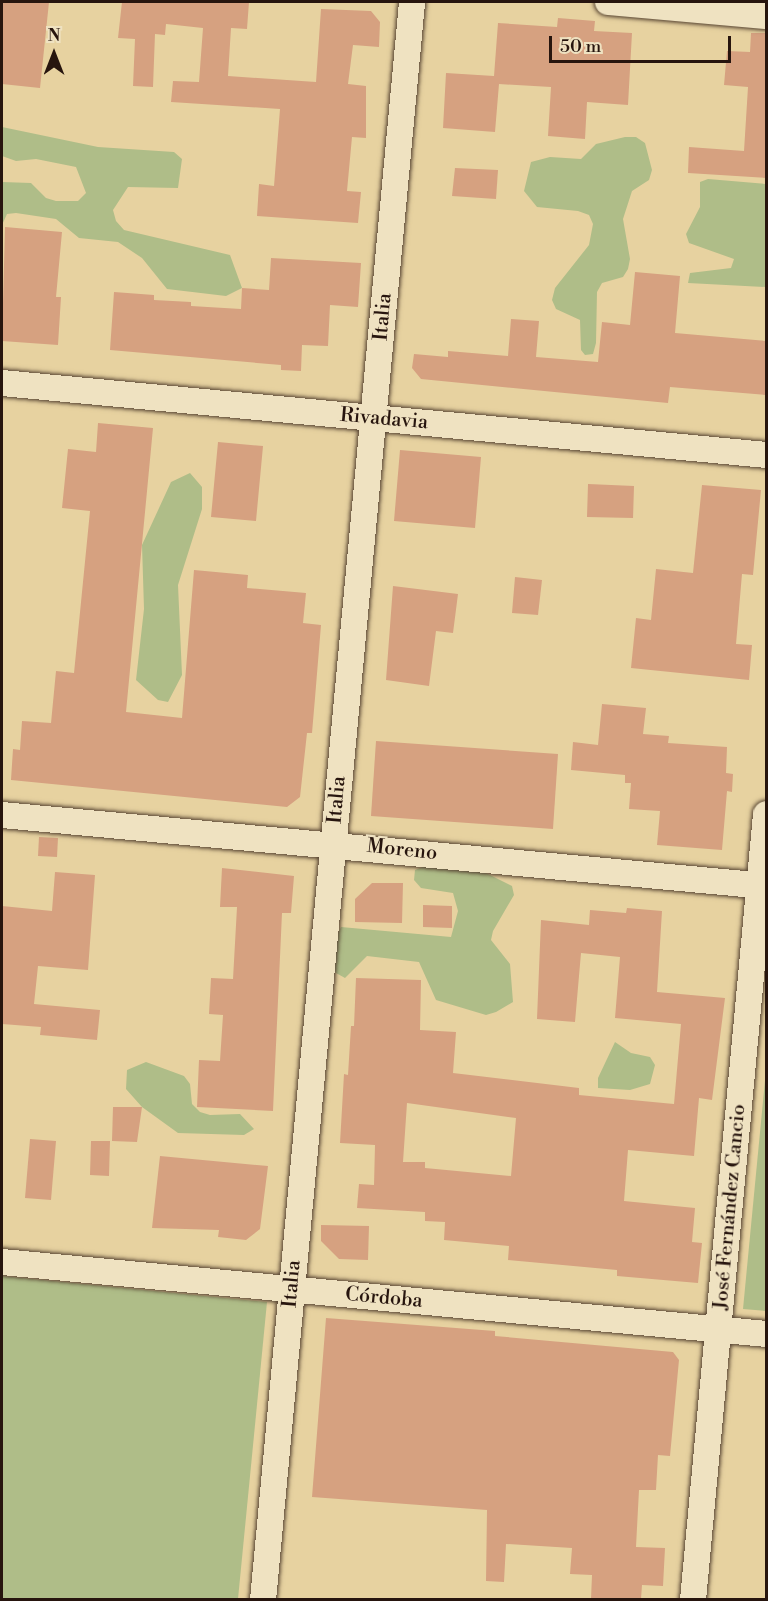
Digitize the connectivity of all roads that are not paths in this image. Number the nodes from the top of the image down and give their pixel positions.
1 (412, 2) edge
2 (608, 2) edge
3 (766, 16) edge
4 (2, 383) edge
5 (373, 418) junction
6 (766, 455) edge
7 (766, 814) edge
8 (2, 815) edge
9 (333, 843) junction
10 (763, 886) edge
11 (2, 1262) edge
12 (292, 1289) junction
13 (718, 1329) junction
14 (766, 1334) edge
15 (263, 1599) edge
16 (693, 1599) edge

1 - 5 street, Italia
2 - 3 street
4 - 5 street, Rivadavia
5 - 6 street, Rivadavia
5 - 9 street, Italia
7 - 10 street, José Fernández Cancio
8 - 9 street, Moreno
9 - 10 street, Moreno
9 - 12 street, Italia
10 - 13 street, José Fernández Cancio
11 - 12 street, Córdoba
12 - 13 street, Córdoba
12 - 15 street, Italia
13 - 14 street, Córdoba
13 - 16 street, José Fernández Cancio

